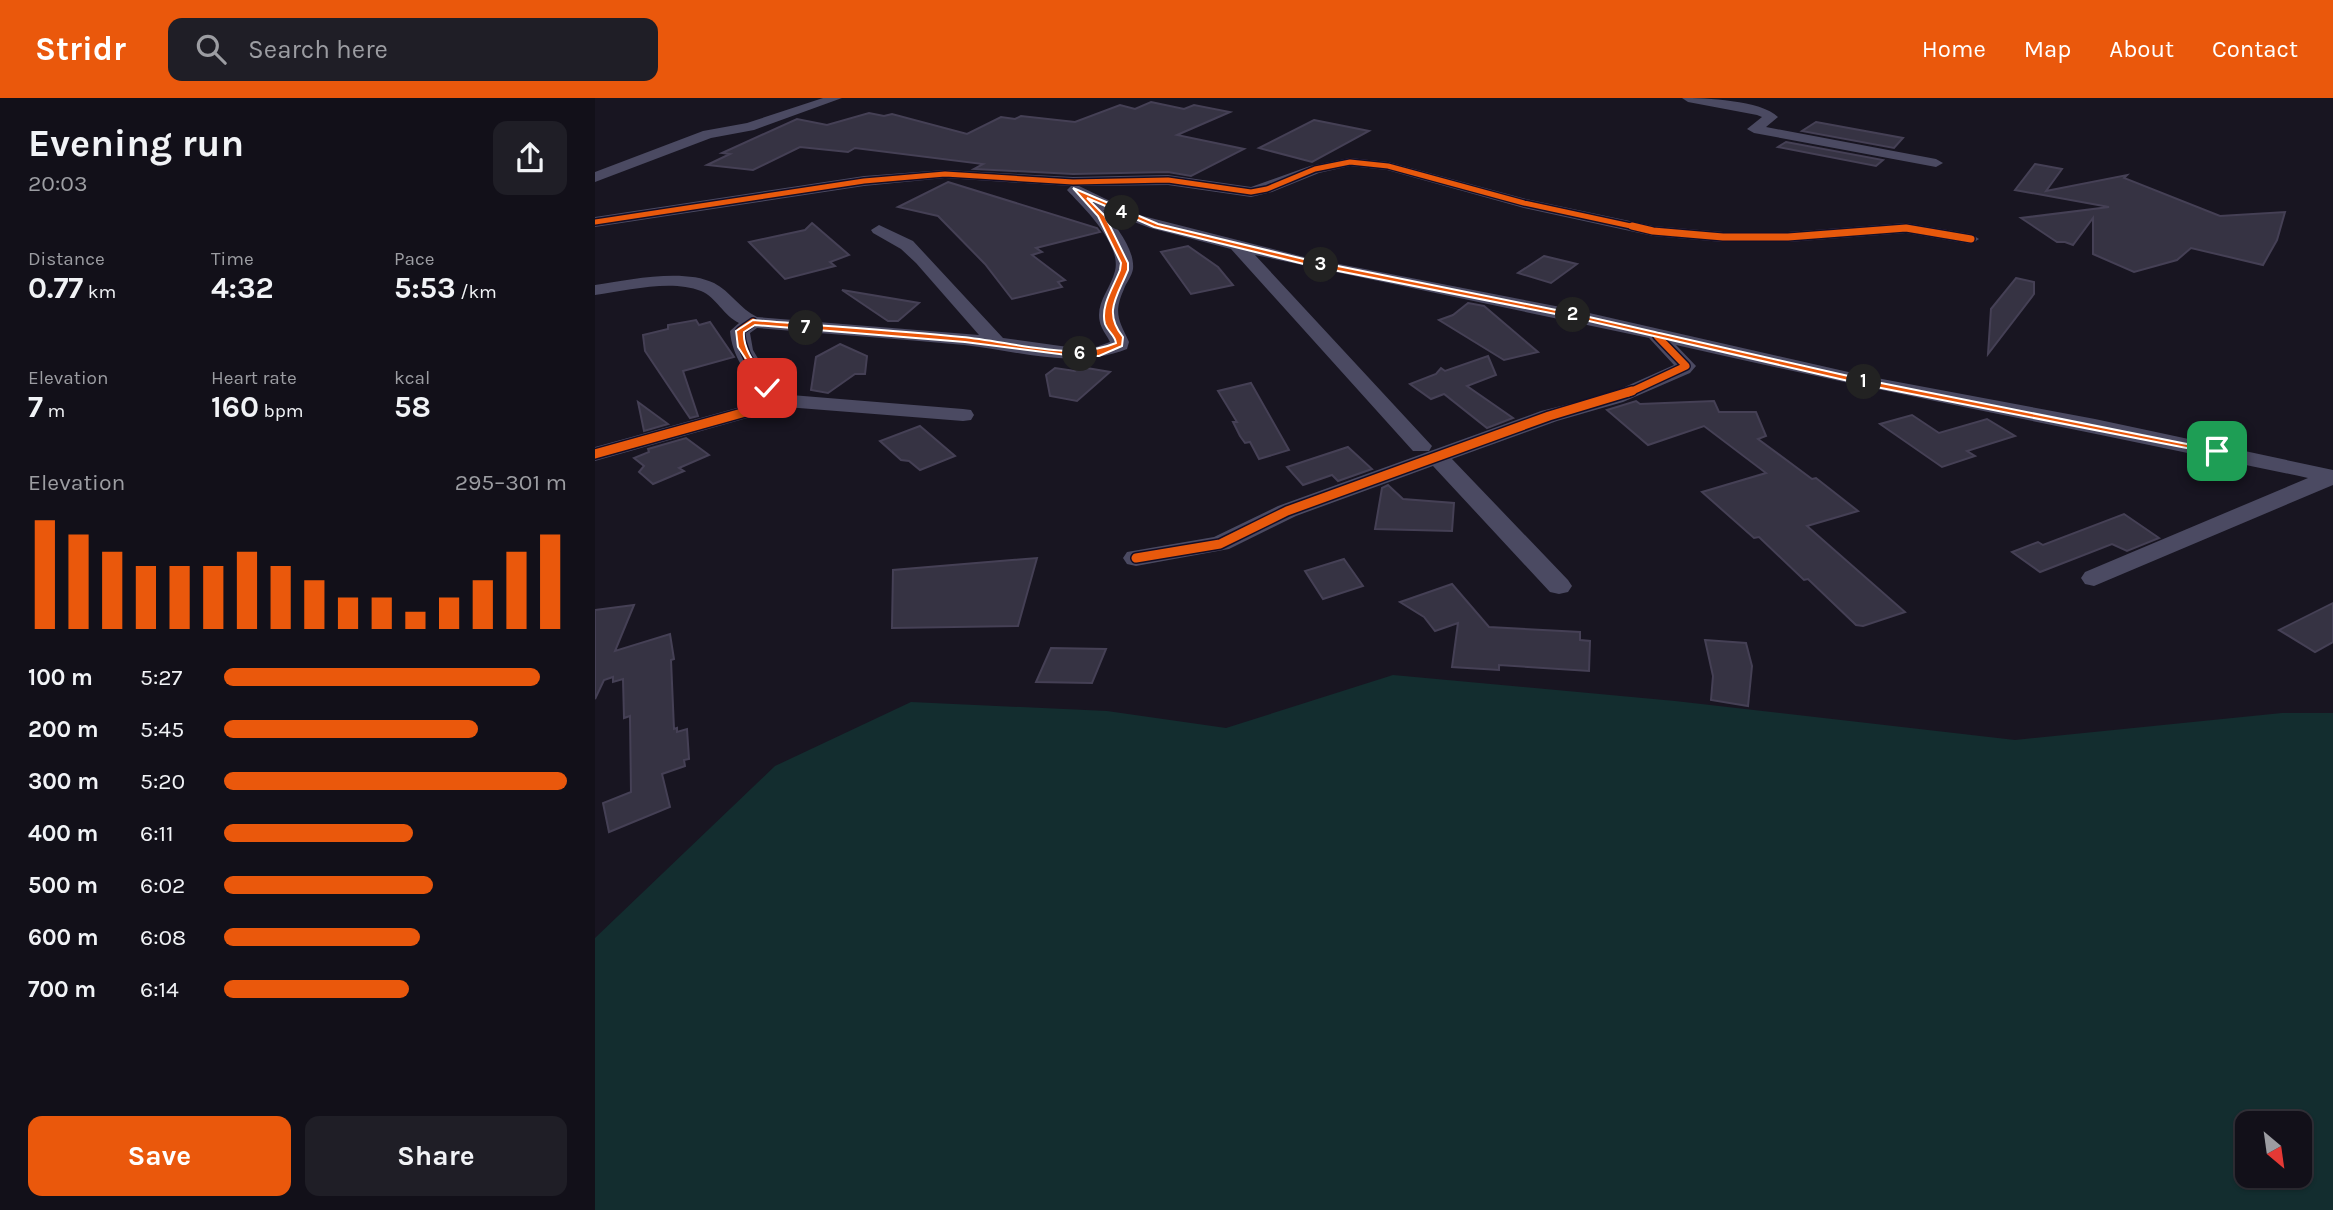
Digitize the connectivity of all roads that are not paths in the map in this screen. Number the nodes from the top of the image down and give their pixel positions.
1 (836, 98) edge
2 (1688, 98) edge
3 (1936, 163) dead end
4 (595, 177) edge
5 (1070, 185) junction
6 (595, 222) edge
7 (879, 230) dead end
8 (1971, 239) dead end
9 (1235, 243) junction
10 (595, 290) edge
11 (753, 322) junction
12 (1657, 336) junction
13 (996, 342) junction
14 (785, 401) junction
15 (963, 415) dead end
16 (1429, 452) junction
17 (595, 454) edge
18 (2332, 477) edge
19 (1136, 558) dead end
20 (2094, 578) dead end
21 (1559, 586) dead end

1 - 4 street
2 - 3 street
5 - 6 street
5 - 8 street
5 - 9 street
5 - 13 street
7 - 13 street
9 - 12 street
9 - 16 street
10 - 11 street
11 - 13 street
11 - 14 street
12 - 16 street
12 - 18 street
14 - 15 street
14 - 17 street
16 - 19 street
16 - 21 street
18 - 20 street

